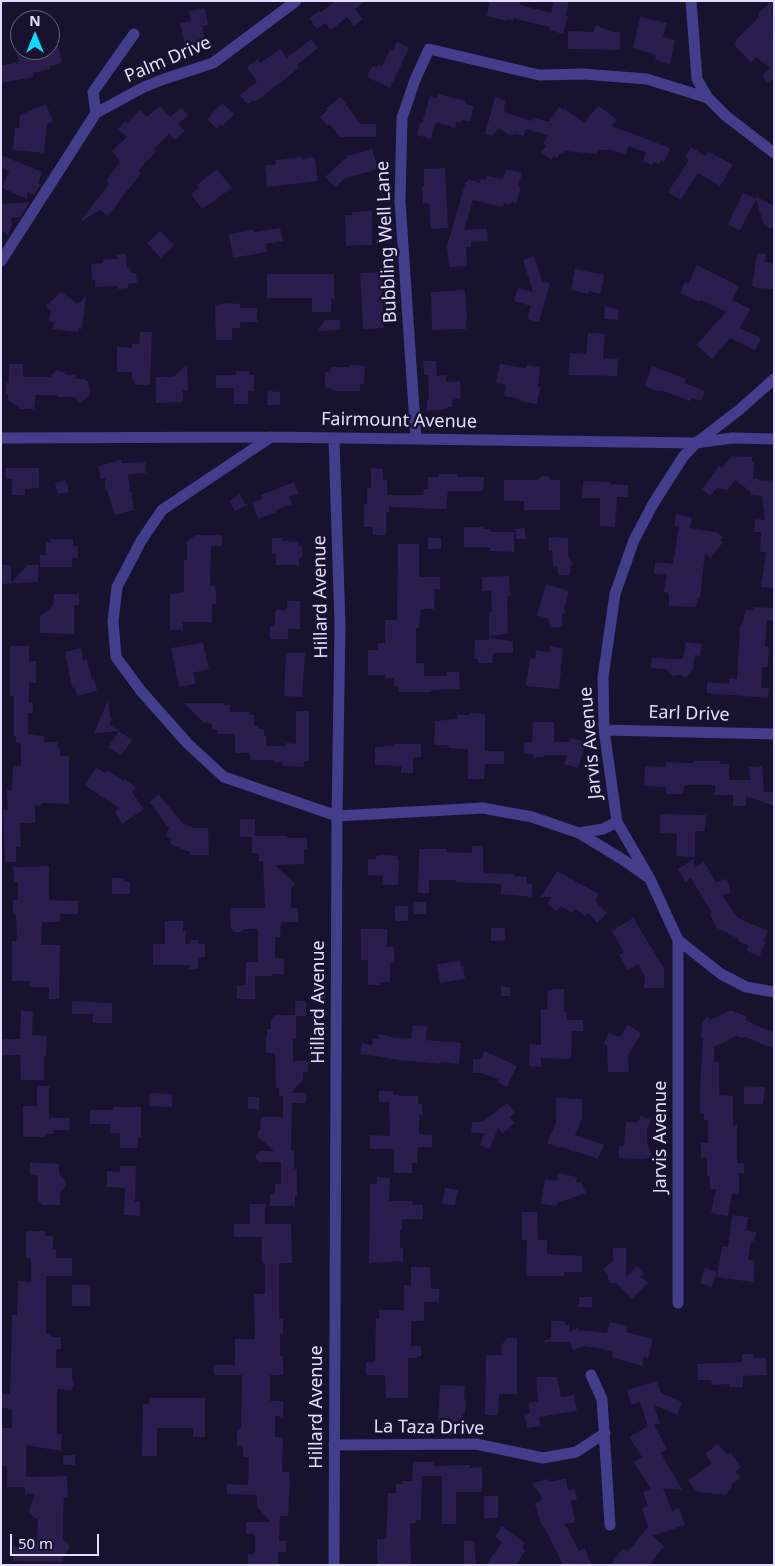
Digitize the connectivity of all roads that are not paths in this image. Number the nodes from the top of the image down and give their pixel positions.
1 (296, 1) edge
2 (691, 1) edge
3 (134, 34) dead end
4 (708, 98) junction
5 (96, 113) junction
6 (774, 153) edge
7 (1, 261) edge
8 (774, 380) edge
9 (271, 437) junction
10 (1, 438) edge
11 (334, 439) junction
12 (416, 439) junction
13 (774, 439) edge
14 (696, 443) junction
15 (604, 730) junction
16 (774, 734) edge
17 (337, 816) junction
18 (617, 822) junction
19 (579, 832) junction
20 (650, 879) junction
21 (678, 940) junction
22 (774, 992) edge
23 (678, 1303) dead end
24 (591, 1375) dead end
25 (605, 1433) junction
26 (334, 1445) junction
27 (610, 1525) dead end
28 (334, 1565) edge

1 - 5 street, Palm Drive
2 - 4 street
3 - 5 street
4 - 6 street
4 - 12 street, Bubbling Well Lane
5 - 7 street, Palm Drive
8 - 14 street
9 - 10 street, Fairmount Avenue
9 - 11 street, Fairmount Avenue
9 - 17 street
11 - 12 street, Fairmount Avenue
11 - 17 street, Hillard Avenue
12 - 14 street, Fairmount Avenue
13 - 14 street
14 - 15 street, Jarvis Avenue
15 - 16 street, Earl Drive
15 - 18 street, Jarvis Avenue
17 - 19 street
17 - 26 street, Hillard Avenue
18 - 19 street
18 - 20 street
19 - 20 street
20 - 21 street
21 - 22 street
21 - 23 street, Jarvis Avenue
24 - 25 street
25 - 26 street, La Taza Drive
25 - 27 street
26 - 28 street, Hillard Avenue

